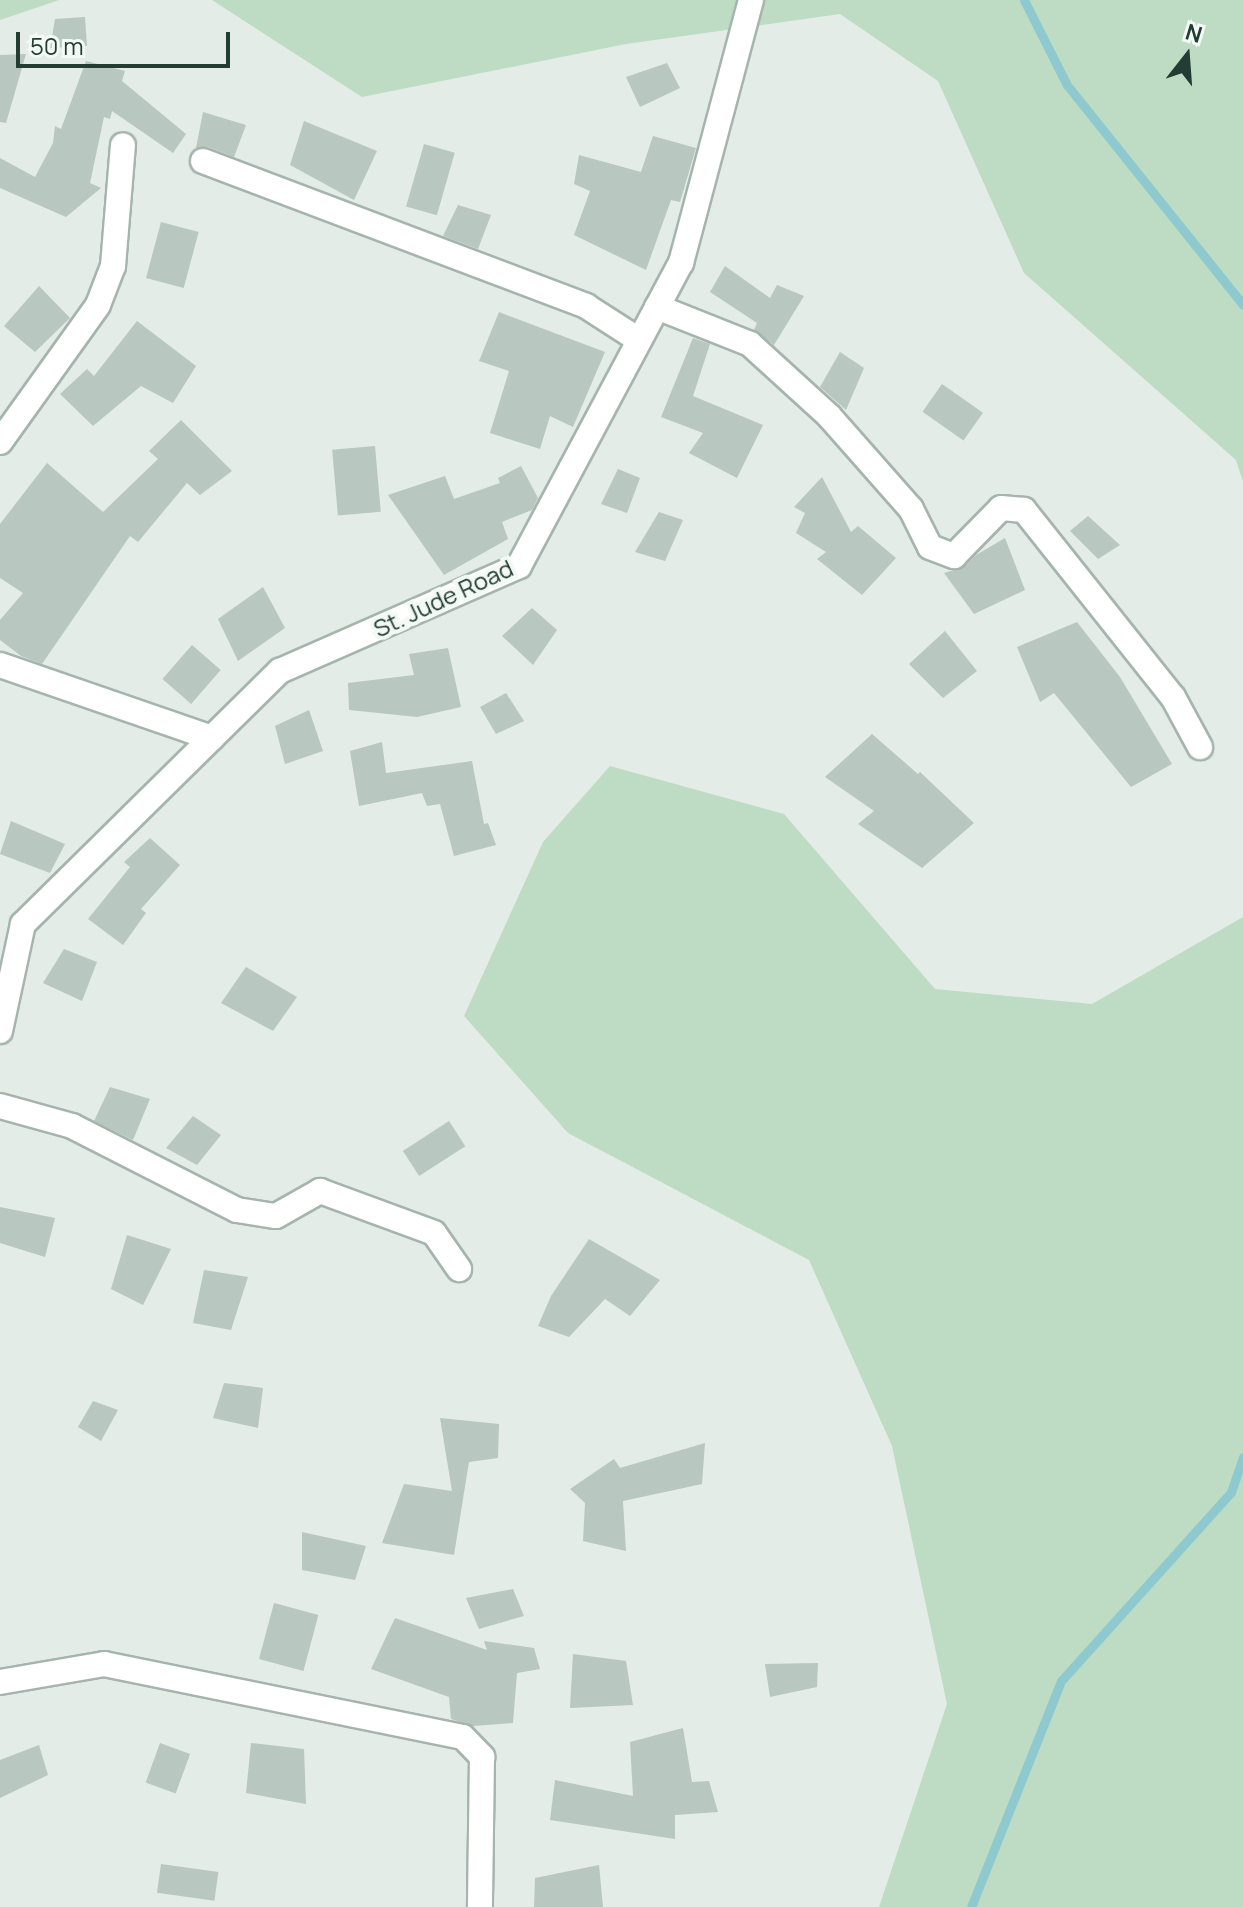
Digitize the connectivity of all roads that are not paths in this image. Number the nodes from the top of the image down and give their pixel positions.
1 (751, 0) edge
2 (123, 145) dead end
3 (203, 161) dead end
4 (657, 307) junction
5 (639, 340) junction
6 (0, 442) edge
7 (0, 665) edge
8 (212, 738) junction
9 (1200, 747) dead end
10 (0, 1031) edge
11 (0, 1106) edge
12 (459, 1269) dead end
13 (0, 1682) edge
14 (480, 1907) edge

1 - 4 street, St. Jude Road
2 - 6 street
3 - 5 street
4 - 5 street, St. Jude Road
4 - 9 street
5 - 8 street, St. Jude Road
7 - 8 street
8 - 10 street, St. Jude Road
11 - 12 street
13 - 14 street

